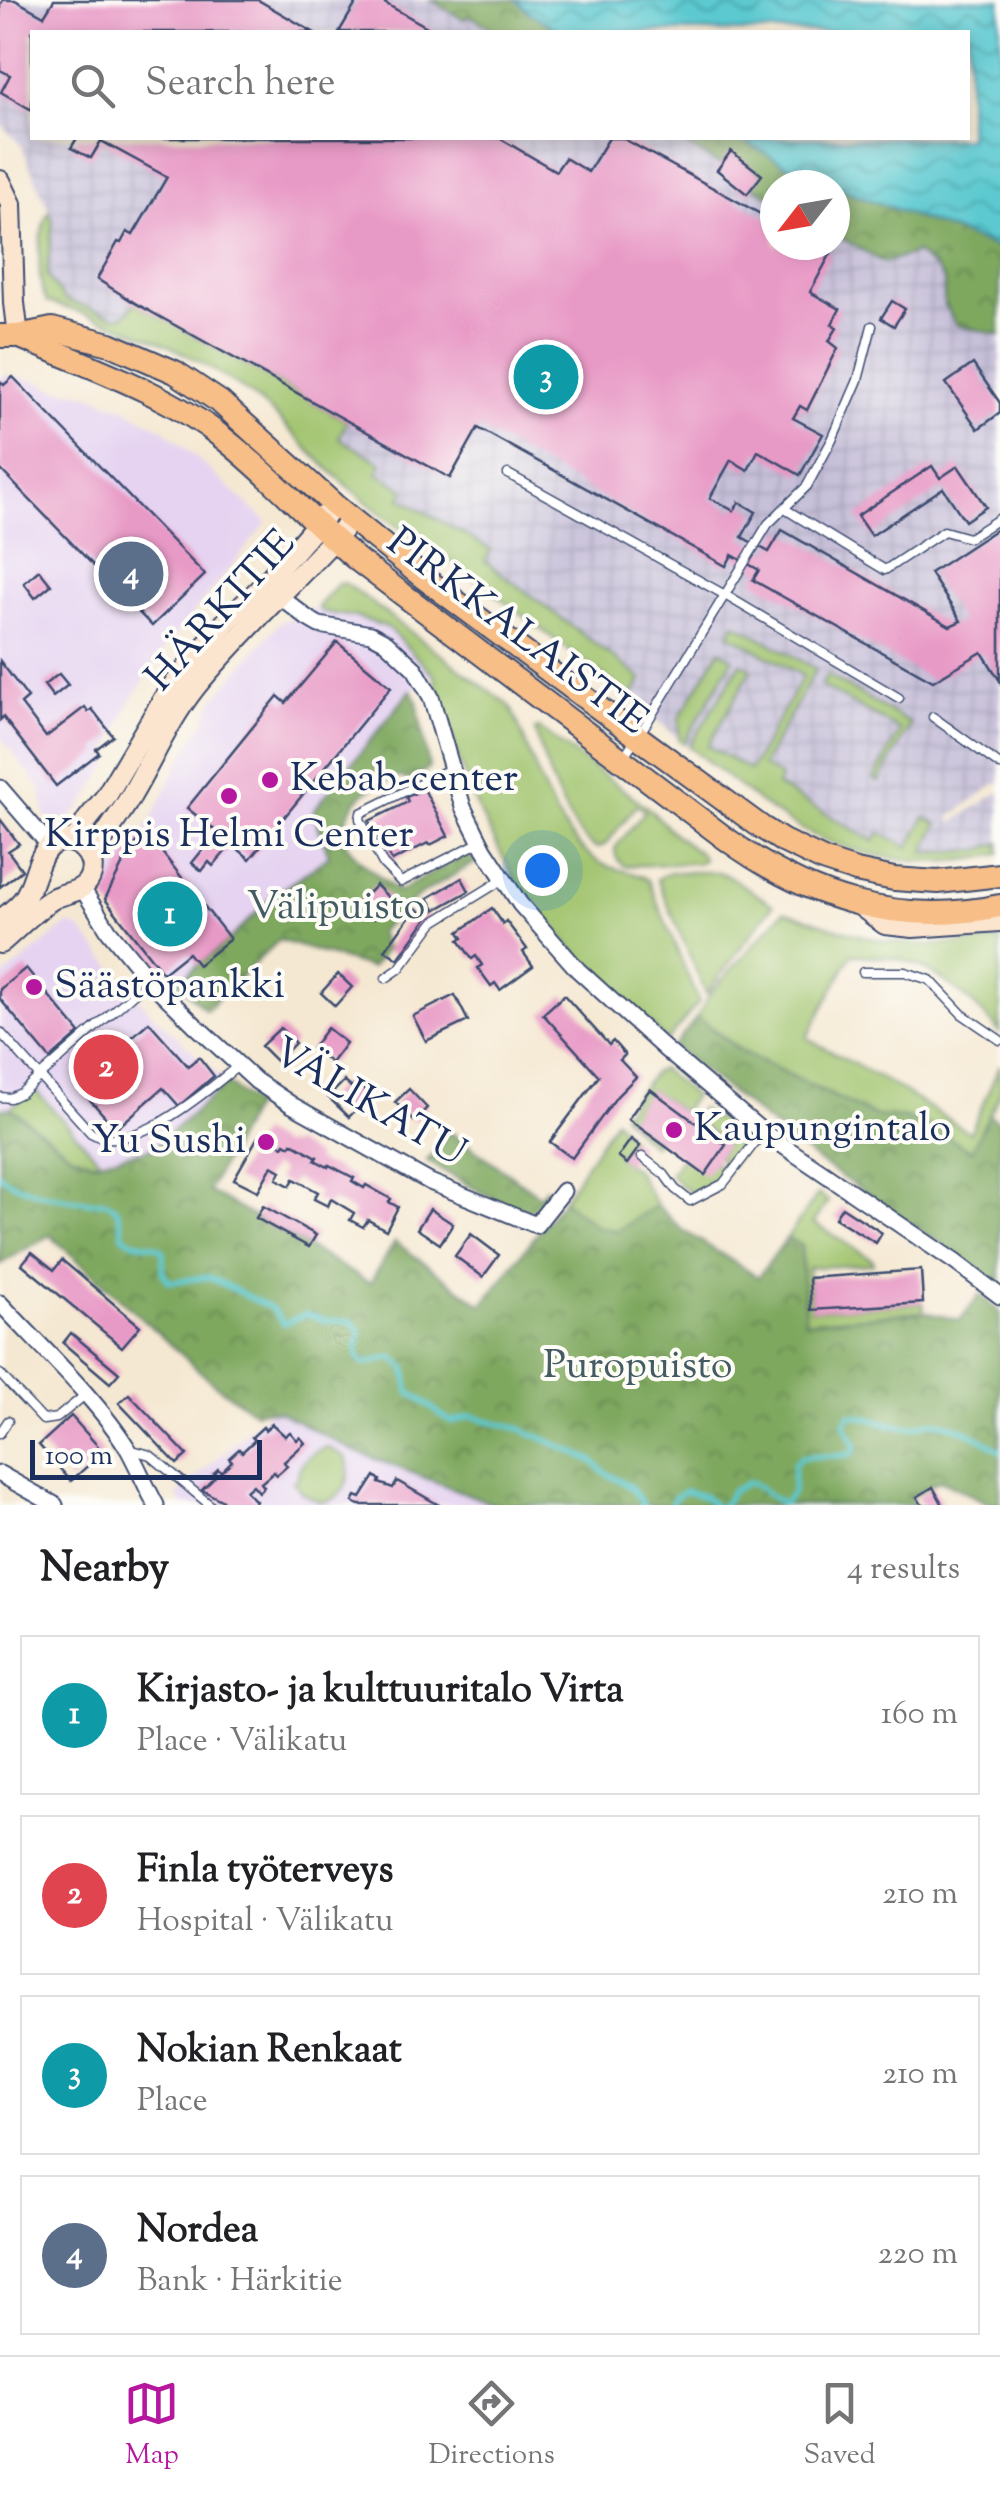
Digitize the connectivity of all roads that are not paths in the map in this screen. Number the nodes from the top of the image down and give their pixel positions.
1 (0, 181) edge
2 (872, 326) dead end
3 (9, 336) edge
4 (508, 474) dead end
5 (785, 508) junction
6 (343, 512) junction
7 (1000, 518) edge
8 (325, 533) junction
9 (272, 590) junction
10 (725, 596) junction
11 (899, 698) dead end
12 (933, 717) dead end
13 (638, 737) junction
14 (621, 760) junction
15 (1000, 765) edge
16 (450, 769) junction
17 (0, 788) edge
18 (74, 842) junction
19 (480, 842) junction
20 (50, 846) junction
21 (90, 859) junction
22 (40, 865) junction
23 (1000, 875) edge
24 (502, 880) junction
25 (72, 891) junction
26 (859, 904) junction
27 (1000, 906) edge
28 (1000, 921) edge
29 (0, 922) edge
30 (0, 943) edge
31 (864, 972) dead end
32 (386, 978) dead end
33 (150, 980) junction
34 (0, 1032) edge
35 (1000, 1040) edge
36 (238, 1066) junction
37 (40, 1076) junction
38 (0, 1097) edge
39 (762, 1132) junction
40 (642, 1157) dead end
41 (557, 1187) dead end
42 (1000, 1296) edge
43 (0, 1303) edge
44 (0, 1374) edge
45 (85, 1395) junction
46 (8, 1422) dead end
47 (0, 1433) edge
48 (127, 1449) junction
49 (0, 1474) edge
50 (55, 1505) edge
51 (156, 1505) edge
52 (210, 1505) edge

1 - 3 main road
2 - 5 lane
3 - 6 main road, PIRKKALAISTIE
3 - 8 main road, PIRKKALAISTIE
4 - 10 lane
5 - 7 lane
5 - 10 lane
6 - 8 main road, HÄRKITIE
6 - 13 main road, PIRKKALAISTIE
8 - 9 main road, HÄRKITIE
8 - 14 main road, PIRKKALAISTIE
9 - 16 street
9 - 18 main road, HÄRKITIE
9 - 21 main road, HÄRKITIE
10 - 11 lane
10 - 13 lane
12 - 15 lane
13 - 14 lane
13 - 23 main road, PIRKKALAISTIE
14 - 26 main road, PIRKKALAISTIE
16 - 19 street
16 - 19 lane
17 - 20 street
18 - 20 main road
18 - 21 main road
19 - 24 street
20 - 22 main road
21 - 25 main road
22 - 25 main road
22 - 29 main road
24 - 32 lane
24 - 39 street
25 - 30 main road
25 - 33 street, VÄLIKATU
26 - 27 main road, PIRKKALAISTIE
26 - 28 main road
31 - 35 lane
33 - 36 street, VÄLIKATU
33 - 37 lane
34 - 37 lane
36 - 37 lane
36 - 41 street, VÄLIKATU
37 - 38 lane
39 - 40 lane
39 - 42 street
43 - 45 street
44 - 45 lane
45 - 48 street
46 - 47 lane
48 - 51 street
48 - 52 lane
49 - 50 street

